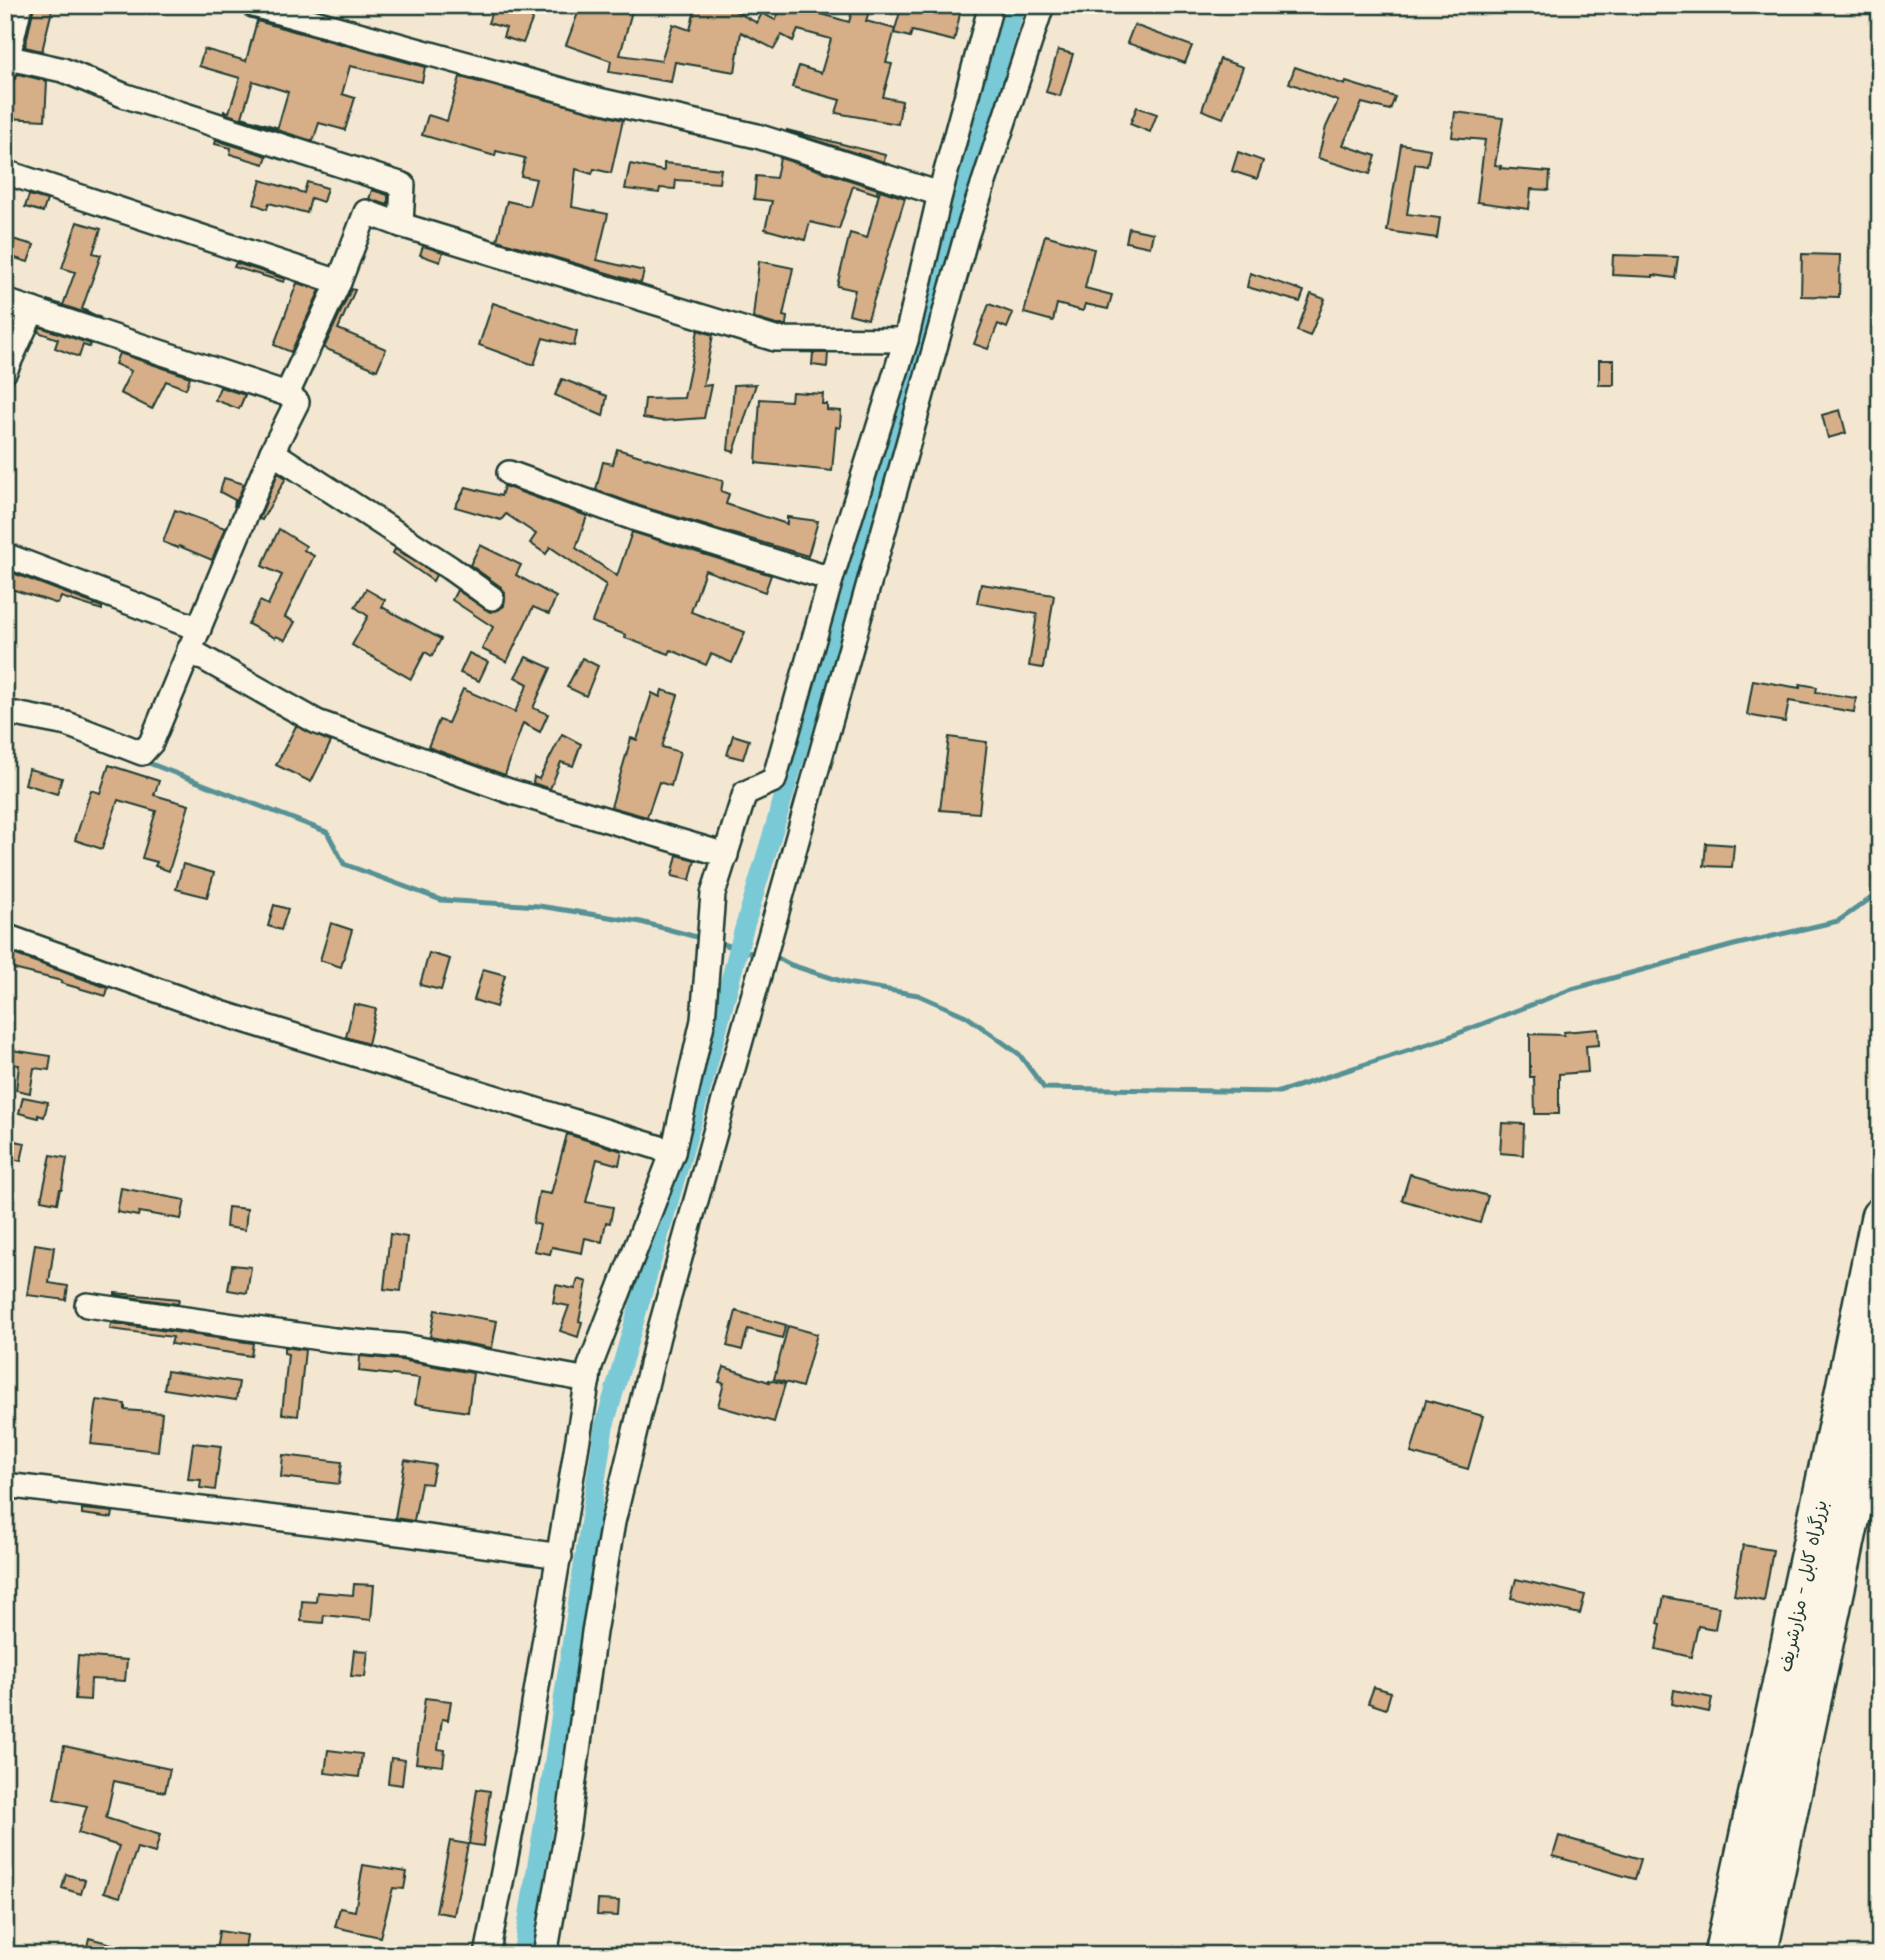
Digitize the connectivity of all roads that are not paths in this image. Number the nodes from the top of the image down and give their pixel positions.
1 (20, 5) edge
2 (253, 5) edge
3 (991, 5) edge
4 (1042, 5) edge
5 (314, 13) edge
6 (6, 61) edge
7 (5, 172) edge
8 (940, 194) junction
9 (401, 225) junction
10 (339, 282) junction
11 (5, 302) edge
12 (33, 310) junction
13 (906, 340) junction
14 (5, 371) edge
15 (287, 394) junction
16 (272, 452) junction
17 (509, 473) dead end
18 (5, 555) edge
19 (831, 579) junction
20 (492, 598) dead end
21 (199, 629) junction
22 (189, 650) junction
23 (5, 712) edge
24 (726, 855) junction
25 (5, 936) edge
26 (673, 1152) junction
27 (1880, 1217) edge
28 (87, 1305) dead end
29 (588, 1380) junction
30 (1880, 1380) edge
31 (5, 1485) edge
32 (560, 1556) junction
33 (487, 1955) edge
34 (545, 1955) edge
35 (1723, 1955) edge
36 (1758, 1955) edge

1 - 6 street
2 - 5 street
3 - 8 street
4 - 34 street
5 - 8 street
6 - 9 street
7 - 10 street
8 - 13 street
9 - 10 street
9 - 13 street
10 - 15 street
11 - 12 street
12 - 14 street
12 - 15 street
13 - 19 street
15 - 16 street
16 - 20 street
16 - 21 street
17 - 19 street
18 - 21 street
19 - 24 street
21 - 22 street
22 - 23 street
22 - 24 street
24 - 26 street
25 - 26 street
26 - 29 street
27 - 35 highway, بزرگراه کابل - مزارشریف
28 - 29 street
29 - 32 street
30 - 36 highway, بزرگراه کابل - مزارشریف
31 - 32 street
32 - 33 street

